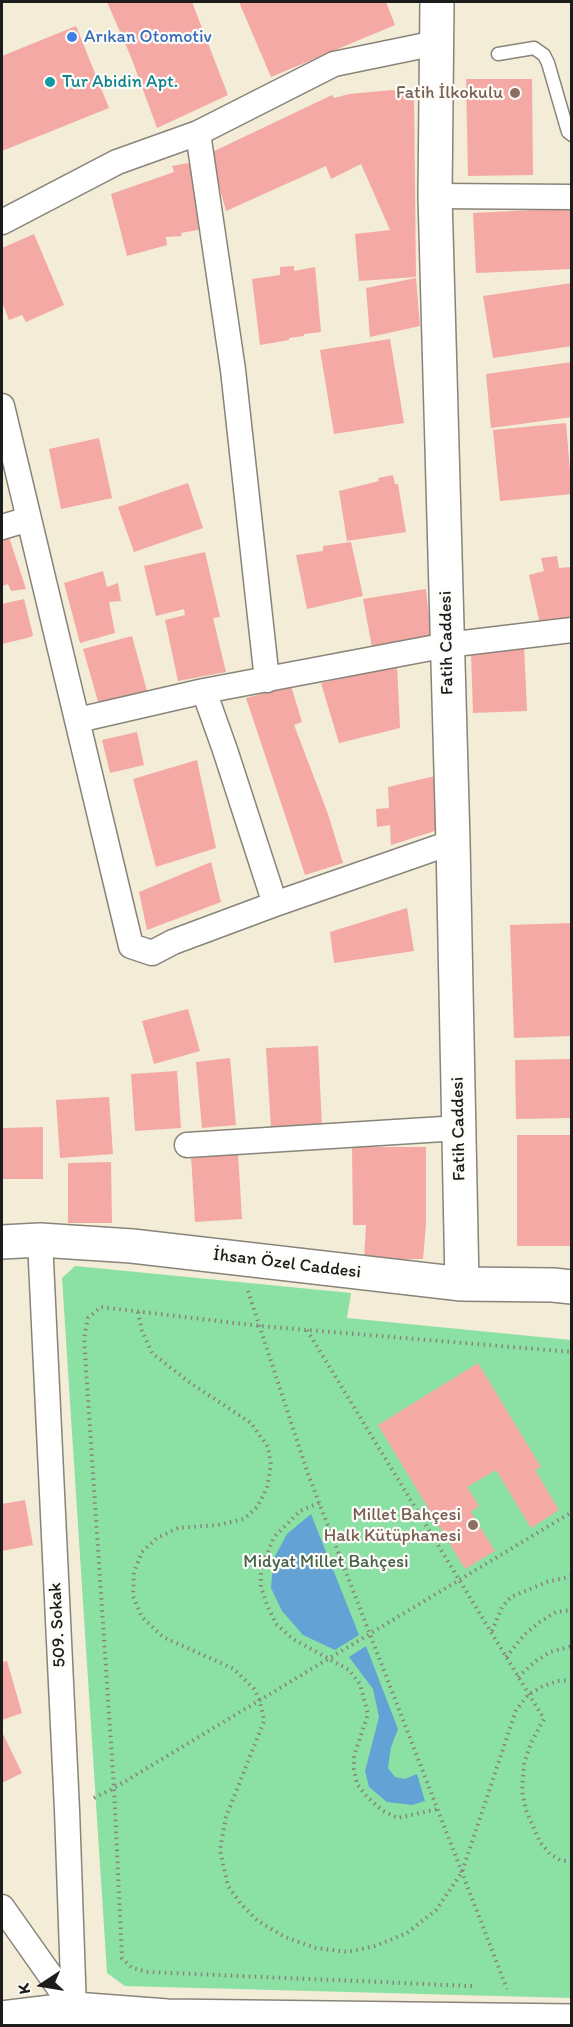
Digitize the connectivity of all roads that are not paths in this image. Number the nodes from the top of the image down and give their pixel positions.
1 (437, 2) edge
2 (436, 43) junction
3 (498, 54) dead end
4 (198, 133) junction
5 (572, 135) edge
6 (435, 196) junction
7 (572, 197) edge
8 (2, 222) edge
9 (2, 406) edge
10 (29, 519) junction
11 (2, 527) edge
12 (572, 630) edge
13 (447, 645) junction
14 (267, 680) junction
15 (204, 691) junction
16 (78, 720) junction
17 (453, 842) junction
18 (275, 904) junction
19 (459, 1128) junction
20 (187, 1145) dead end
21 (40, 1240) junction
22 (2, 1242) edge
23 (462, 1284) junction
24 (572, 1287) edge
25 (2, 1907) edge
26 (74, 2009) junction
27 (2, 2018) edge
28 (167, 2021) edge
29 (572, 2021) edge
30 (462, 2023) edge

1 - 2 street, Fatih Caddesi
2 - 4 street
2 - 6 street, Fatih Caddesi
3 - 5 lane
4 - 8 street
4 - 14 street
6 - 7 street
6 - 13 street, Fatih Caddesi
9 - 10 street
10 - 11 street
10 - 16 street
12 - 13 street
13 - 14 street
13 - 17 street, Fatih Caddesi
14 - 15 street
15 - 16 street
15 - 18 street
16 - 18 street
17 - 18 street
17 - 19 street, Fatih Caddesi
19 - 20 street
19 - 23 street, Fatih Caddesi
21 - 22 street, İhsan Özel Caddesi
21 - 23 street, İhsan Özel Caddesi
21 - 26 street, 509. Sokak
23 - 24 street, İhsan Özel Caddesi
25 - 26 street
26 - 27 street
26 - 28 street
28 - 30 street
29 - 30 street

